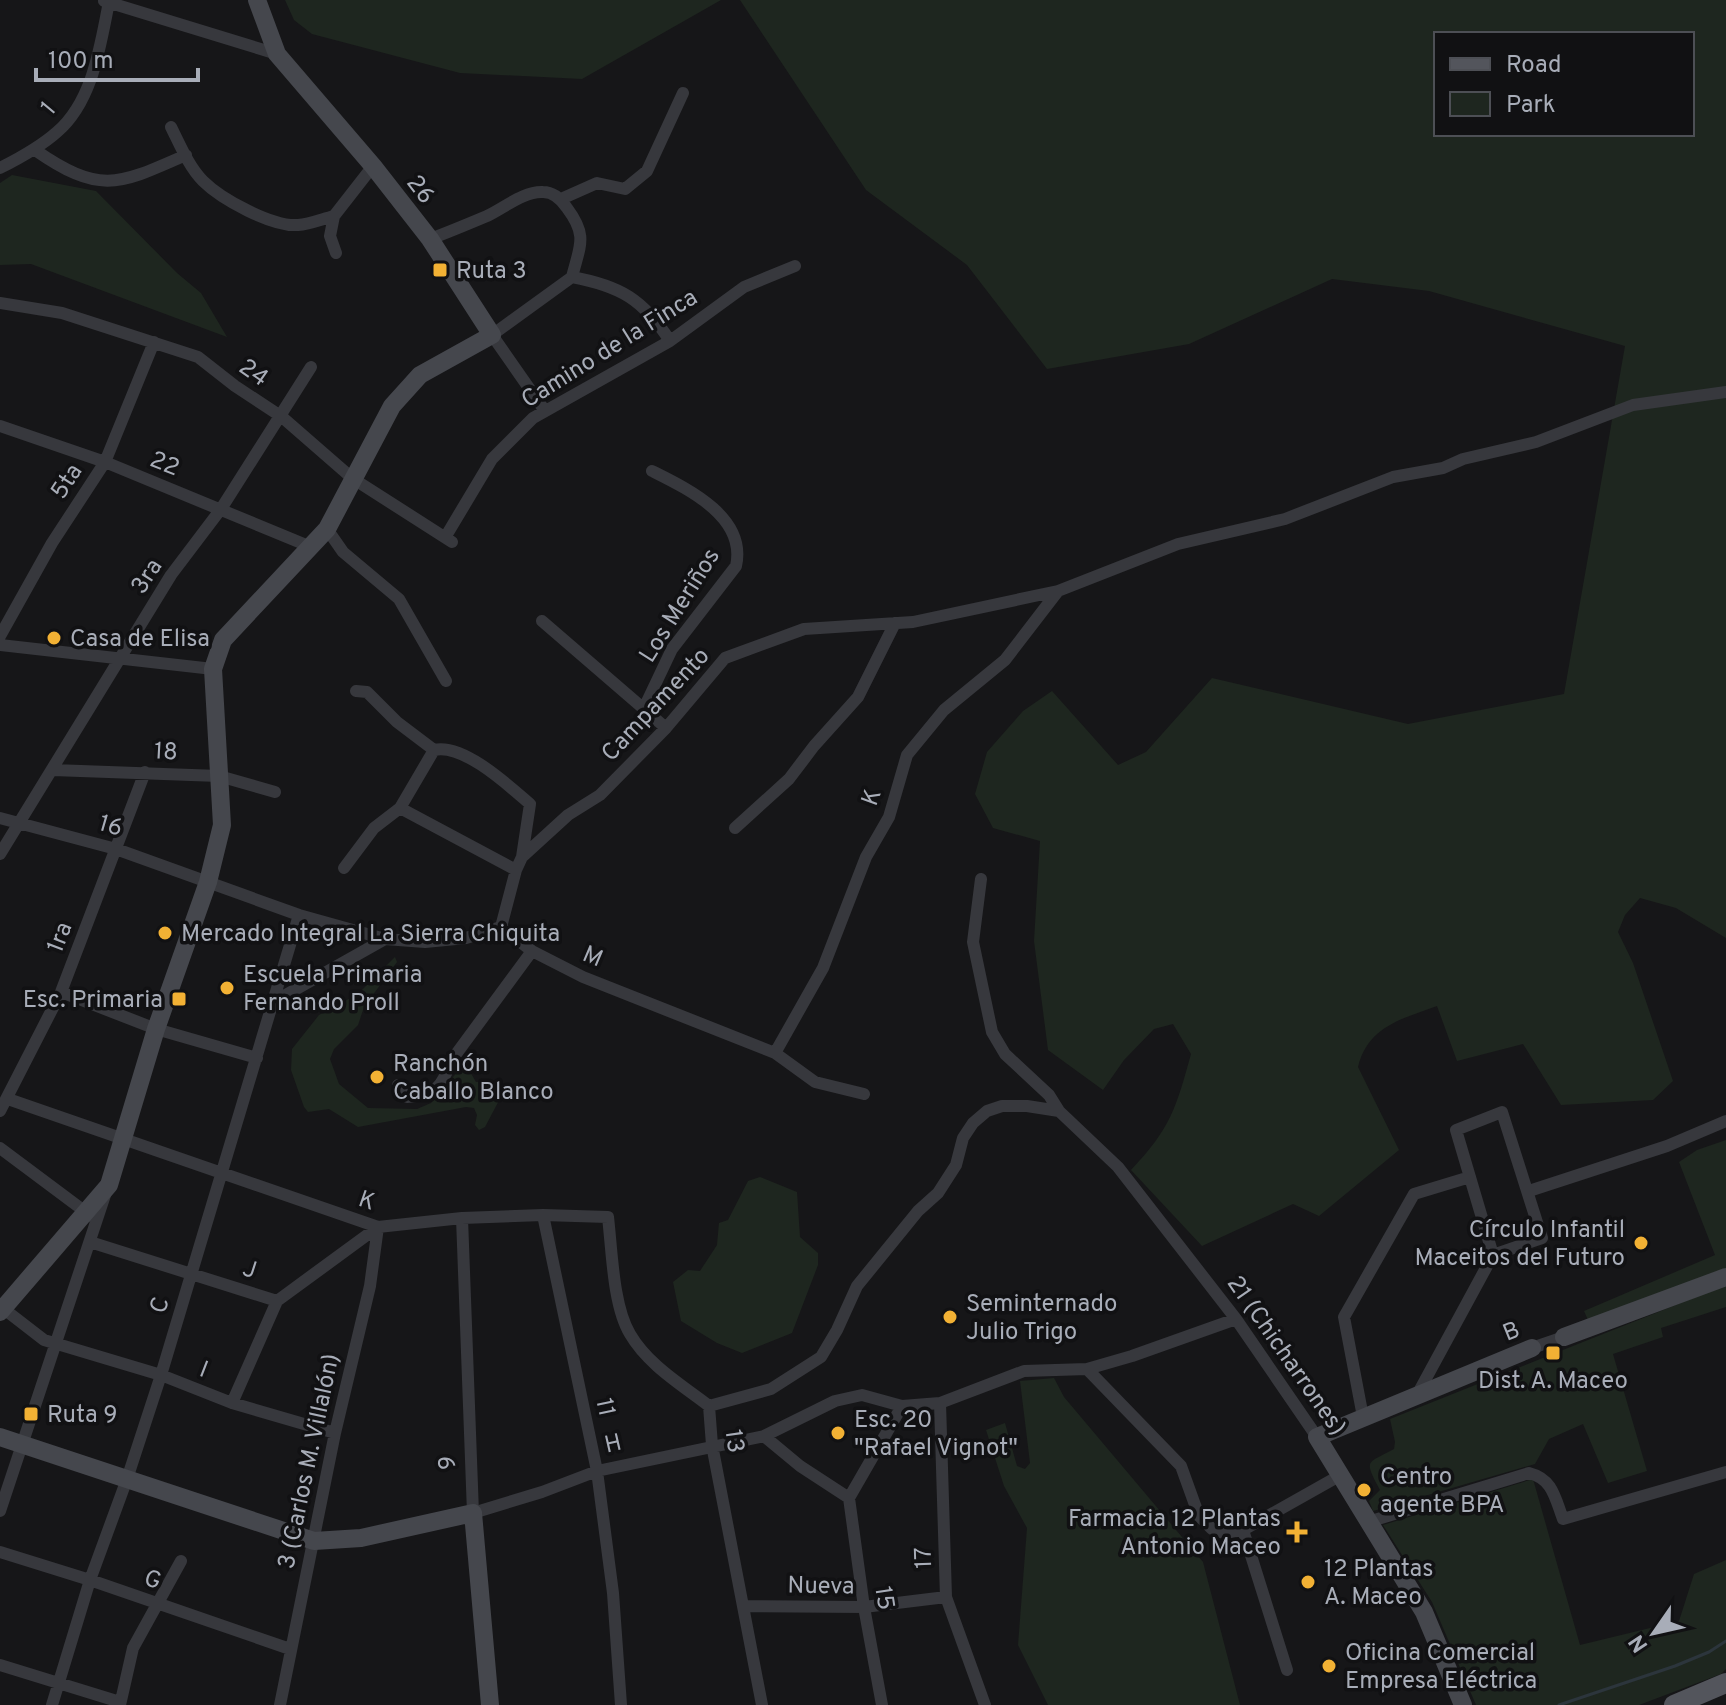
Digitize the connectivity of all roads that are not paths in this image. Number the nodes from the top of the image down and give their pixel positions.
1 (257, 0) edge
2 (106, 1) edge
3 (277, 54) junction
4 (683, 93) dead end
5 (171, 127) dead end
6 (35, 150) junction
7 (186, 155) junction
8 (373, 166) junction
9 (0, 168) edge
10 (561, 199) junction
11 (334, 216) junction
12 (430, 239) junction
13 (336, 253) dead end
14 (795, 266) dead end
15 (572, 277) junction
16 (0, 303) edge
17 (492, 335) junction
18 (670, 341) junction
19 (154, 342) junction
20 (311, 367) dead end
21 (1726, 392) edge
22 (545, 411) junction
23 (282, 417) junction
24 (0, 426) edge
25 (105, 462) junction
26 (652, 471) dead end
27 (352, 478) junction
28 (221, 509) junction
29 (327, 529) junction
30 (449, 539) joint
31 (311, 547) junction
32 (1058, 591) junction
33 (542, 621) dead end
34 (895, 623) junction
35 (0, 636) edge
36 (0, 645) edge
37 (119, 658) junction
38 (213, 669) junction
39 (446, 681) dead end
40 (356, 691) dead end
41 (644, 708) junction
42 (666, 728) junction
43 (434, 750) junction
44 (53, 770) junction
45 (145, 772) junction
46 (219, 776) junction
47 (275, 792) dead end
48 (400, 808) junction
49 (0, 818) edge
50 (18, 824) junction
51 (735, 828) dead end
52 (116, 849) junction
53 (0, 854) edge
54 (522, 857) junction
55 (344, 868) dead end
56 (516, 870) junction
57 (981, 879) dead end
58 (208, 882) junction
59 (299, 915) junction
60 (501, 927) junction
61 (385, 939) junction
62 (532, 951) junction
63 (61, 992) junction
64 (275, 1001) junction
65 (156, 1029) junction
66 (775, 1053) junction
67 (257, 1058) junction
68 (398, 1085) dead end
69 (864, 1094) dead end
70 (8, 1099) junction
71 (0, 1111) edge
72 (1059, 1111) junction
73 (1726, 1121) edge
74 (125, 1137) junction
75 (0, 1148) edge
76 (223, 1173) junction
77 (1470, 1177) junction
78 (1529, 1191) junction
79 (543, 1215) junction
80 (91, 1216) junction
81 (608, 1217) joint
82 (462, 1218) junction
83 (378, 1227) junction
84 (90, 1242) junction
85 (1493, 1255) junction
86 (192, 1272) junction
87 (1726, 1277) edge
88 (277, 1301) junction
89 (1, 1308) edge
90 (1236, 1319) junction
91 (1564, 1337) joint
92 (56, 1343) junction
93 (1532, 1348) joint
94 (1087, 1369) junction
95 (161, 1375) junction
96 (1417, 1395) junction
97 (232, 1403) junction
98 (940, 1403) junction
99 (709, 1406) junction
100 (902, 1406) junction
101 (1363, 1417) junction
102 (335, 1433) junction
103 (764, 1436) junction
104 (0, 1437) edge
105 (1317, 1437) junction
106 (22, 1445) junction
107 (712, 1445) junction
108 (597, 1471) junction
109 (1726, 1472) edge
110 (1339, 1476) junction
111 (127, 1479) junction
112 (849, 1498) junction
113 (0, 1511) edge
114 (473, 1513) junction
115 (1368, 1522) junction
116 (1243, 1530) junction
117 (314, 1541) junction
118 (0, 1552) edge
119 (181, 1561) dead end
120 (90, 1580) junction
121 (946, 1597) junction
122 (157, 1604) junction
123 (743, 1606) junction
124 (864, 1607) junction
125 (290, 1649) junction
126 (0, 1665) edge
127 (1287, 1670) dead end
128 (59, 1683) junction
129 (1726, 1683) edge
130 (120, 1704) edge
131 (52, 1705) edge
132 (280, 1705) edge
133 (490, 1705) edge
134 (621, 1705) edge
135 (762, 1705) edge
136 (882, 1705) edge
137 (985, 1705) edge
138 (1463, 1705) edge
139 (1674, 1705) edge

1 - 3 street, 26
2 - 3 street
2 - 6 street, 1
3 - 8 street, 26
4 - 10 street
5 - 7 street
6 - 7 street
6 - 9 street, 1
7 - 11 street
8 - 11 street
8 - 12 street, 26
10 - 12 street
10 - 15 street
11 - 13 street
12 - 17 street, 26
14 - 18 street, Camino de la Finca
15 - 17 street
15 - 18 street
16 - 19 street, 24
17 - 22 street, 26
17 - 27 street
18 - 22 street, Camino de la Finca
19 - 23 street, 24
19 - 25 street, 5ta
20 - 23 street, 3ra
21 - 32 street, Campamento
22 - 30 street, Camino de la Finca
23 - 27 street, 24
23 - 28 street, 3ra
24 - 25 street, 22
25 - 28 street, 22
25 - 35 street, 5ta
26 - 41 street, Los Meriños
27 - 29 street
27 - 30 street, 24
28 - 31 street, 22
28 - 37 street, 3ra
29 - 31 street
29 - 39 street
31 - 38 street
32 - 34 street, Campamento
32 - 66 street, K
33 - 41 street
34 - 42 street, Campamento
34 - 51 street
36 - 37 street
37 - 38 street
37 - 44 street, 3ra
38 - 46 street
40 - 43 street
41 - 42 street
42 - 54 street, Campamento
43 - 48 street
43 - 54 street
44 - 45 street, 18
44 - 50 street, 3ra
45 - 46 street, 18
45 - 52 street, 1ra
46 - 47 street, 18
46 - 58 street
48 - 55 street
48 - 56 street
49 - 50 street, 16
50 - 52 street, 16
50 - 53 street, 3ra
52 - 58 street, 16
52 - 63 street, 1ra
54 - 56 street, Campamento
56 - 60 street, Campamento
57 - 72 street, 21 (Chicharrones)
58 - 59 street
58 - 65 street
59 - 61 street
59 - 64 street, C
60 - 61 street
60 - 62 street, M
61 - 64 street
62 - 66 street, M
62 - 68 street
63 - 65 street
63 - 70 street, 1ra
64 - 67 street, C
65 - 67 street
65 - 74 street
66 - 69 street, M
67 - 76 street, C
70 - 71 street, 1ra
70 - 74 street, K
72 - 90 street, 21 (Chicharrones)
72 - 99 street
73 - 78 street
74 - 76 street, K
74 - 80 street
75 - 80 street
76 - 83 street, K
76 - 86 street, C
77 - 78 street
77 - 85 street
77 - 101 street
78 - 85 street
79 - 81 street, K
79 - 82 street, K
79 - 108 street, 11
80 - 84 street
80 - 89 street
81 - 99 street, 13
82 - 83 street, K
82 - 114 street, 9
83 - 88 street, J
83 - 102 street, 3 (Carlos M. Villalón)
84 - 86 street, J
84 - 92 street
85 - 96 street
86 - 88 street, J
86 - 95 street, C
87 - 91 street, B
88 - 97 street
89 - 92 street, I
90 - 94 street, H
90 - 105 street, 21 (Chicharrones)
91 - 93 street, B
92 - 95 street, I
92 - 106 street
93 - 96 street, B
94 - 98 street, H
94 - 116 street
95 - 97 street, I
95 - 111 street, C
96 - 101 street, B
97 - 102 street, I
98 - 100 street, H
98 - 121 street, 17
99 - 107 street, 13
100 - 103 street, H
100 - 112 street
101 - 105 street, B
102 - 117 street, 3 (Carlos M. Villalón)
103 - 107 street, H
103 - 112 street
104 - 106 street, H
105 - 110 street, 21 (Chicharrones)
106 - 111 street, H
106 - 113 street
107 - 108 street, H
107 - 123 street, 13
108 - 114 street, H
108 - 134 street, 11
109 - 115 street
110 - 115 street, 21 (Chicharrones)
110 - 116 street
111 - 117 street, H
111 - 120 street, C
112 - 124 street, 15
114 - 117 street, H
114 - 133 street, 9
115 - 138 street, 21 (Chicharrones)
116 - 127 street
117 - 125 street, 3 (Carlos M. Villalón)
118 - 120 street, G
119 - 122 street
120 - 122 street, G
120 - 128 street, C
121 - 124 street, Nueva
121 - 137 street, 17
122 - 125 street, G
122 - 130 street
123 - 124 street, Nueva
123 - 135 street, 13
124 - 136 street, 15
125 - 132 street, 3 (Carlos M. Villalón)
126 - 128 street
128 - 130 street
128 - 131 street, C
129 - 139 main road

